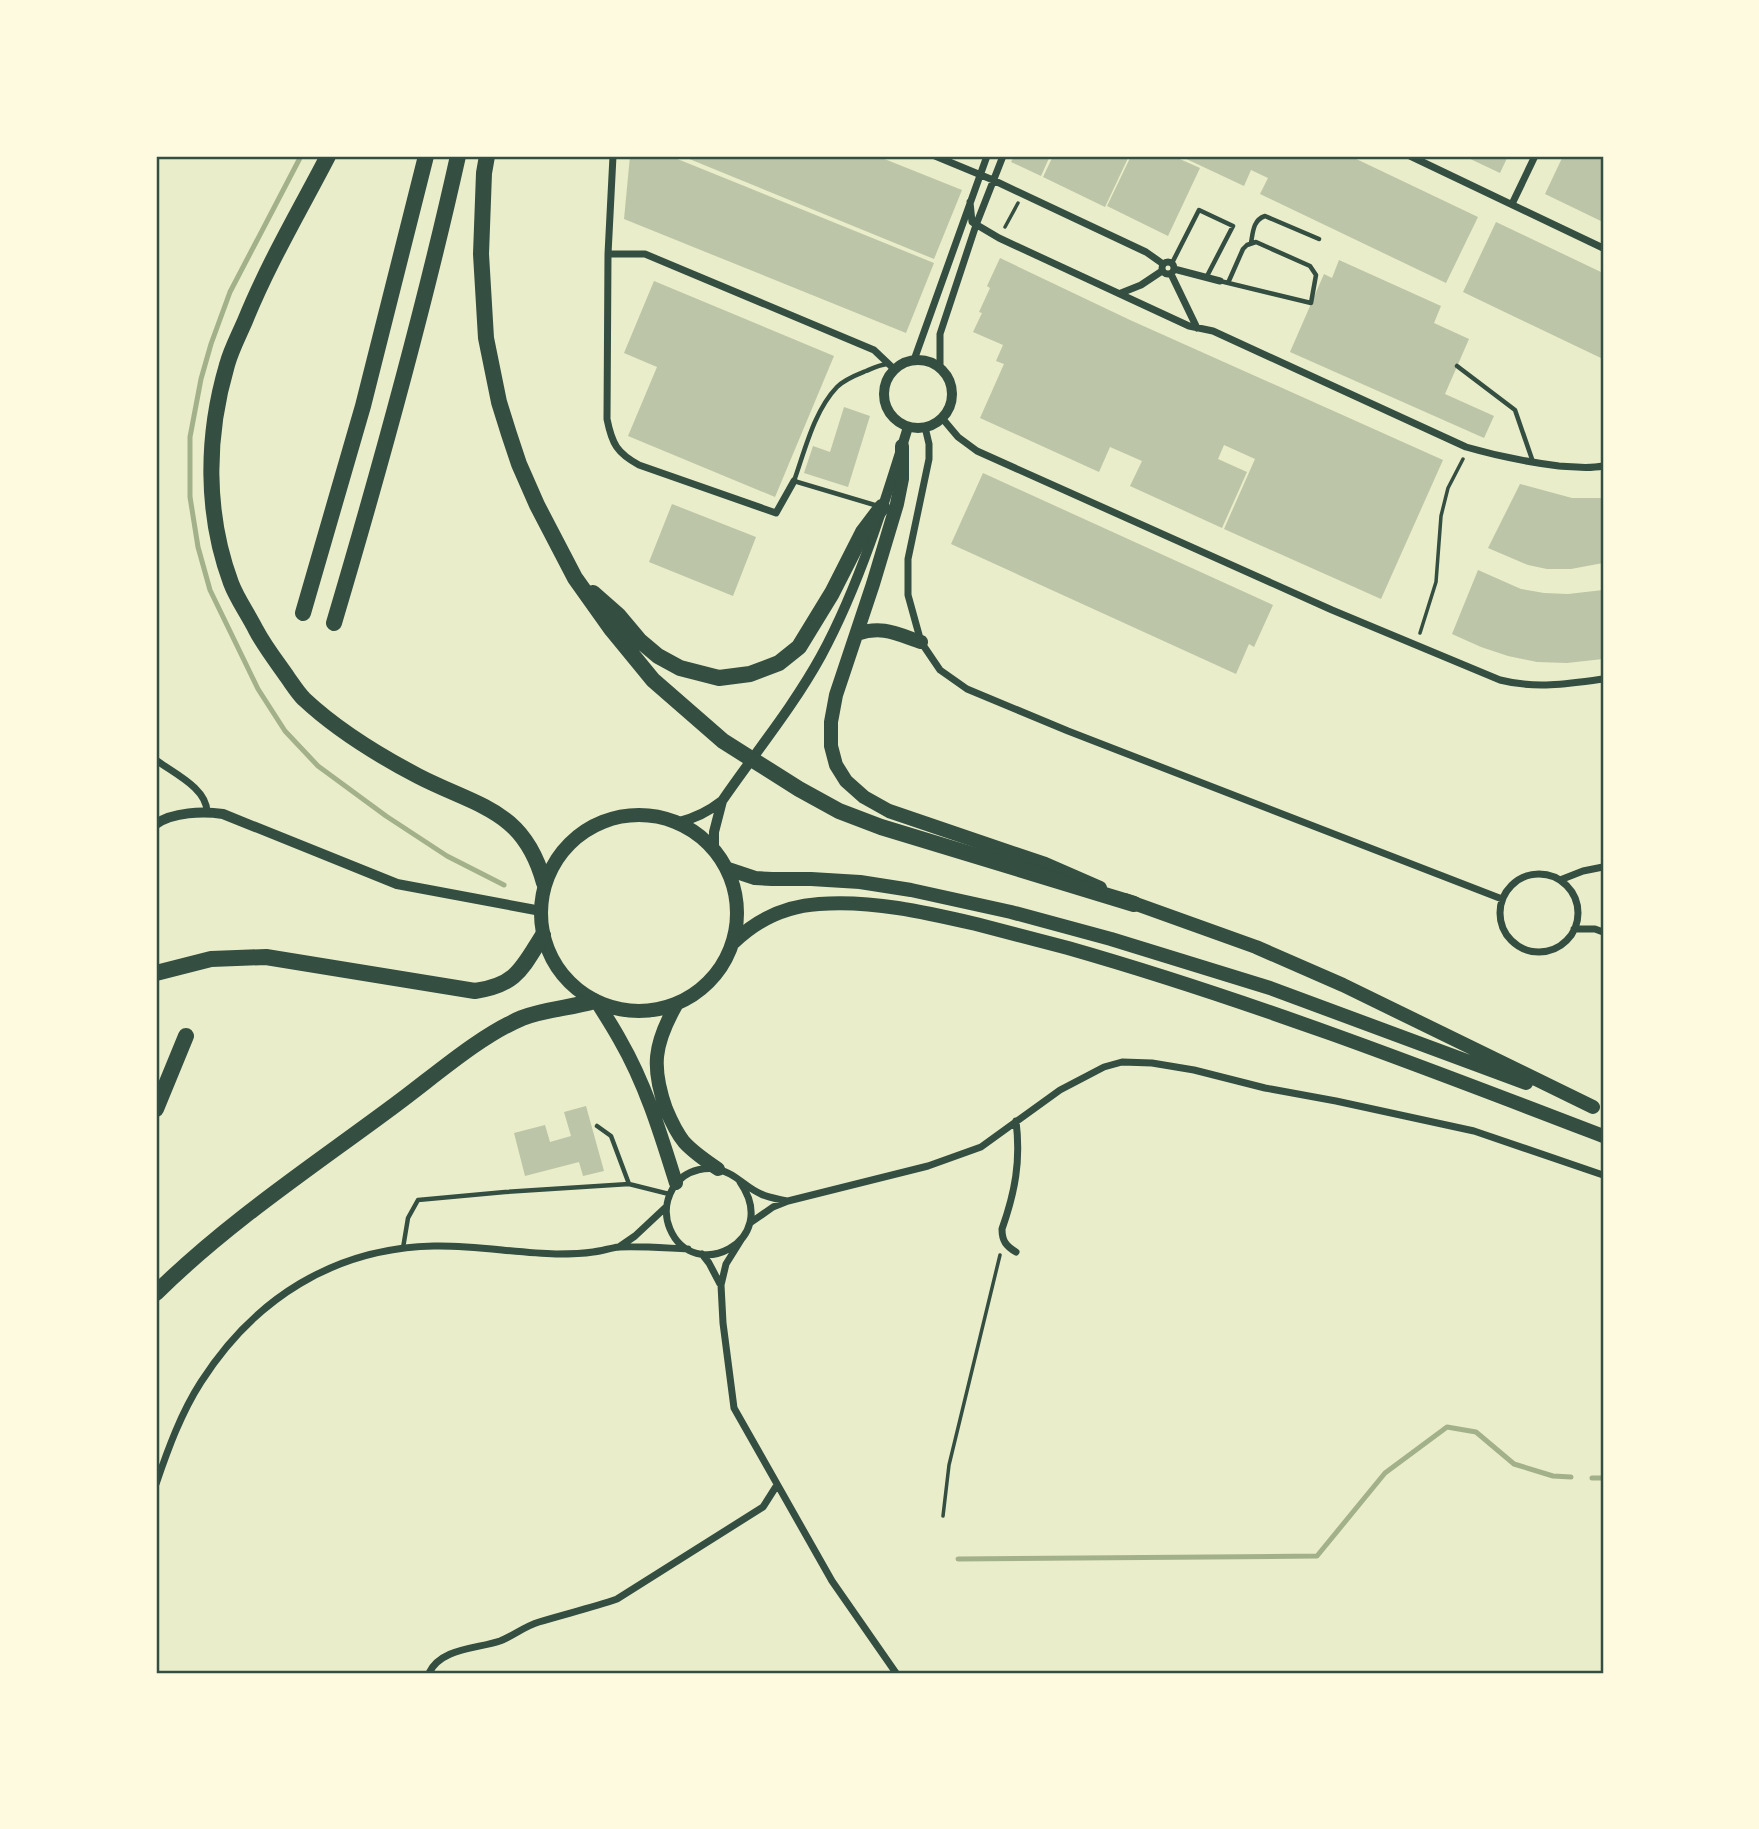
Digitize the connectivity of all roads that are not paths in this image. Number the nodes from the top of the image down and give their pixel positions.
1 (328, 156) edge
2 (426, 156) edge
3 (458, 156) edge
4 (487, 156) edge
5 (613, 156) edge
6 (935, 156) edge
7 (987, 156) edge
8 (1003, 156) edge
9 (1410, 156) edge
10 (1535, 156) edge
11 (980, 175) junction
12 (993, 180) junction
13 (970, 202) junction
14 (1513, 204) junction
15 (976, 225) junction
16 (1319, 240) dead end
17 (1251, 243) junction
18 (1603, 248) edge
19 (608, 254) junction
20 (1168, 268) junction
21 (1206, 278) junction
22 (1224, 282) junction
23 (1120, 293) junction
24 (1197, 328) junction
25 (914, 360) junction
26 (1457, 366) dead end
27 (892, 367) junction
28 (940, 368) junction
29 (942, 418) junction
30 (908, 427) junction
31 (925, 427) junction
32 (902, 446) junction
33 (1534, 463) junction
34 (1603, 466) edge
35 (794, 481) junction
36 (882, 507) junction
37 (575, 578) junction
38 (303, 613) dead end
39 (334, 623) dead end
40 (857, 634) junction
41 (921, 642) junction
42 (1603, 679) edge
43 (156, 760) edge
44 (722, 801) junction
45 (207, 812) junction
46 (679, 822) junction
47 (156, 824) edge
48 (714, 846) junction
49 (1603, 867) edge
50 (728, 869) junction
51 (1560, 880) junction
52 (544, 883) junction
53 (1502, 899) junction
54 (1134, 904) junction
55 (541, 911) junction
56 (1574, 929) junction
57 (1603, 932) edge
58 (543, 935) junction
59 (734, 942) junction
60 (156, 973) edge
61 (596, 1002) junction
62 (676, 1005) junction
63 (186, 1036) dead end
64 (156, 1109) edge
65 (1598, 1109) edge
66 (1016, 1121) junction
67 (597, 1126) dead end
68 (1603, 1136) edge
69 (718, 1169) junction
70 (1603, 1175) edge
71 (740, 1182) junction
72 (629, 1184) junction
73 (673, 1189) junction
74 (788, 1201) junction
75 (666, 1207) junction
76 (750, 1223) junction
77 (741, 1240) junction
78 (618, 1247) junction
79 (403, 1248) junction
80 (688, 1249) junction
81 (1016, 1252) dead end
82 (702, 1254) junction
83 (721, 1285) junction
84 (156, 1293) edge
85 (156, 1484) edge
86 (776, 1485) junction
87 (429, 1673) edge
88 (896, 1673) edge

1 - 52 highway
2 - 38 highway
3 - 39 highway
4 - 37 highway
5 - 19 street
6 - 11 street
7 - 11 street
8 - 12 street
9 - 14 street
10 - 14 street
11 - 12 street
11 - 13 street
12 - 15 street
12 - 20 street
13 - 15 street
13 - 25 street
14 - 18 street
15 - 23 street
15 - 28 street
16 - 17 lane
17 - 22 lane
17 - 22 lane
19 - 27 street
19 - 35 street
20 - 21 street
20 - 21 lane
20 - 23 street
20 - 24 street
21 - 22 street
23 - 24 street
24 - 33 street
25 - 27 street
25 - 28 street
26 - 33 lane
27 - 30 street
27 - 35 lane
28 - 29 street
29 - 31 street
29 - 42 street
30 - 31 street
30 - 32 street
31 - 41 street
32 - 36 street
32 - 40 highway
33 - 34 street
35 - 36 lane
36 - 37 highway
36 - 44 street
37 - 54 highway
40 - 41 highway
40 - 54 highway
41 - 53 street
43 - 45 street
44 - 46 street
44 - 48 street
45 - 47 street
45 - 55 street
46 - 48 highway
46 - 52 highway
48 - 50 highway
49 - 51 street
50 - 59 highway
50 - 65 highway
51 - 53 street
51 - 56 street
52 - 55 highway
53 - 56 street
54 - 65 highway
55 - 58 highway
56 - 57 street
58 - 60 highway
58 - 61 highway
59 - 62 highway
59 - 68 highway
61 - 62 highway
61 - 73 highway
61 - 84 highway
62 - 69 highway
63 - 64 highway
66 - 70 street
66 - 74 street
66 - 81 street
67 - 72 lane
69 - 71 street
69 - 73 street
71 - 74 street
71 - 76 street
72 - 73 lane
72 - 79 lane
73 - 75 street
74 - 76 street
75 - 78 street
75 - 80 street
76 - 77 street
77 - 82 street
77 - 83 street
78 - 79 street
78 - 80 street
79 - 85 street
80 - 82 street
82 - 83 street
83 - 86 street
86 - 87 street
86 - 88 street

